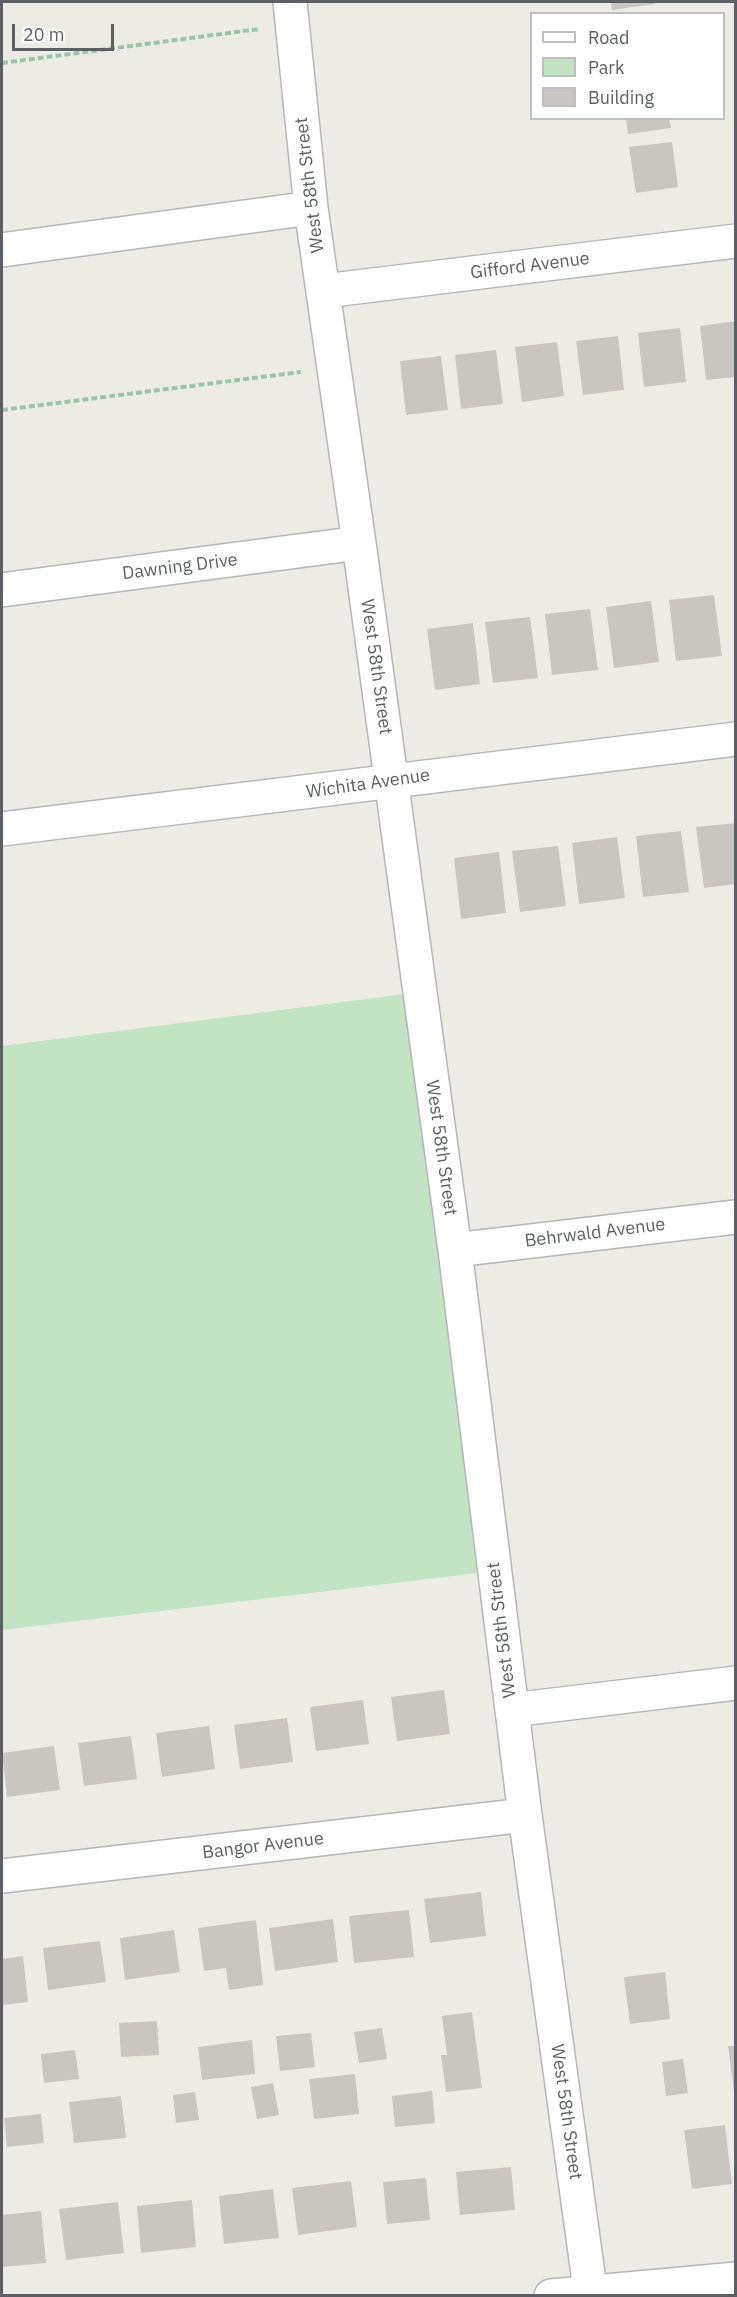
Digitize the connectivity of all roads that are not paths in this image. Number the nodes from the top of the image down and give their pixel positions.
1 (291, 13) edge
2 (311, 208) junction
3 (735, 241) edge
4 (2, 250) edge
5 (324, 291) junction
6 (359, 543) junction
7 (2, 590) edge
8 (735, 740) edge
9 (391, 780) junction
10 (2, 829) edge
11 (735, 1217) edge
12 (455, 1250) junction
13 (735, 1683) edge
14 (512, 1710) junction
15 (525, 1815) junction
16 (2, 1876) edge
17 (735, 2279) edge
18 (590, 2293) edge
19 (551, 2295) edge

1 - 2 street, West 58th Street
2 - 4 street
2 - 5 street, West 58th Street
3 - 5 street, Gifford Avenue
5 - 6 street, West 58th Street
6 - 7 street, Dawning Drive
6 - 9 street, West 58th Street
8 - 9 street, Wichita Avenue
9 - 10 street, Wichita Avenue
9 - 12 street, West 58th Street
11 - 12 street, Behrwald Avenue
12 - 14 street, West 58th Street
13 - 14 street
14 - 15 street, West 58th Street
15 - 16 street, Bangor Avenue
15 - 18 street, West 58th Street
17 - 18 street
18 - 19 street

